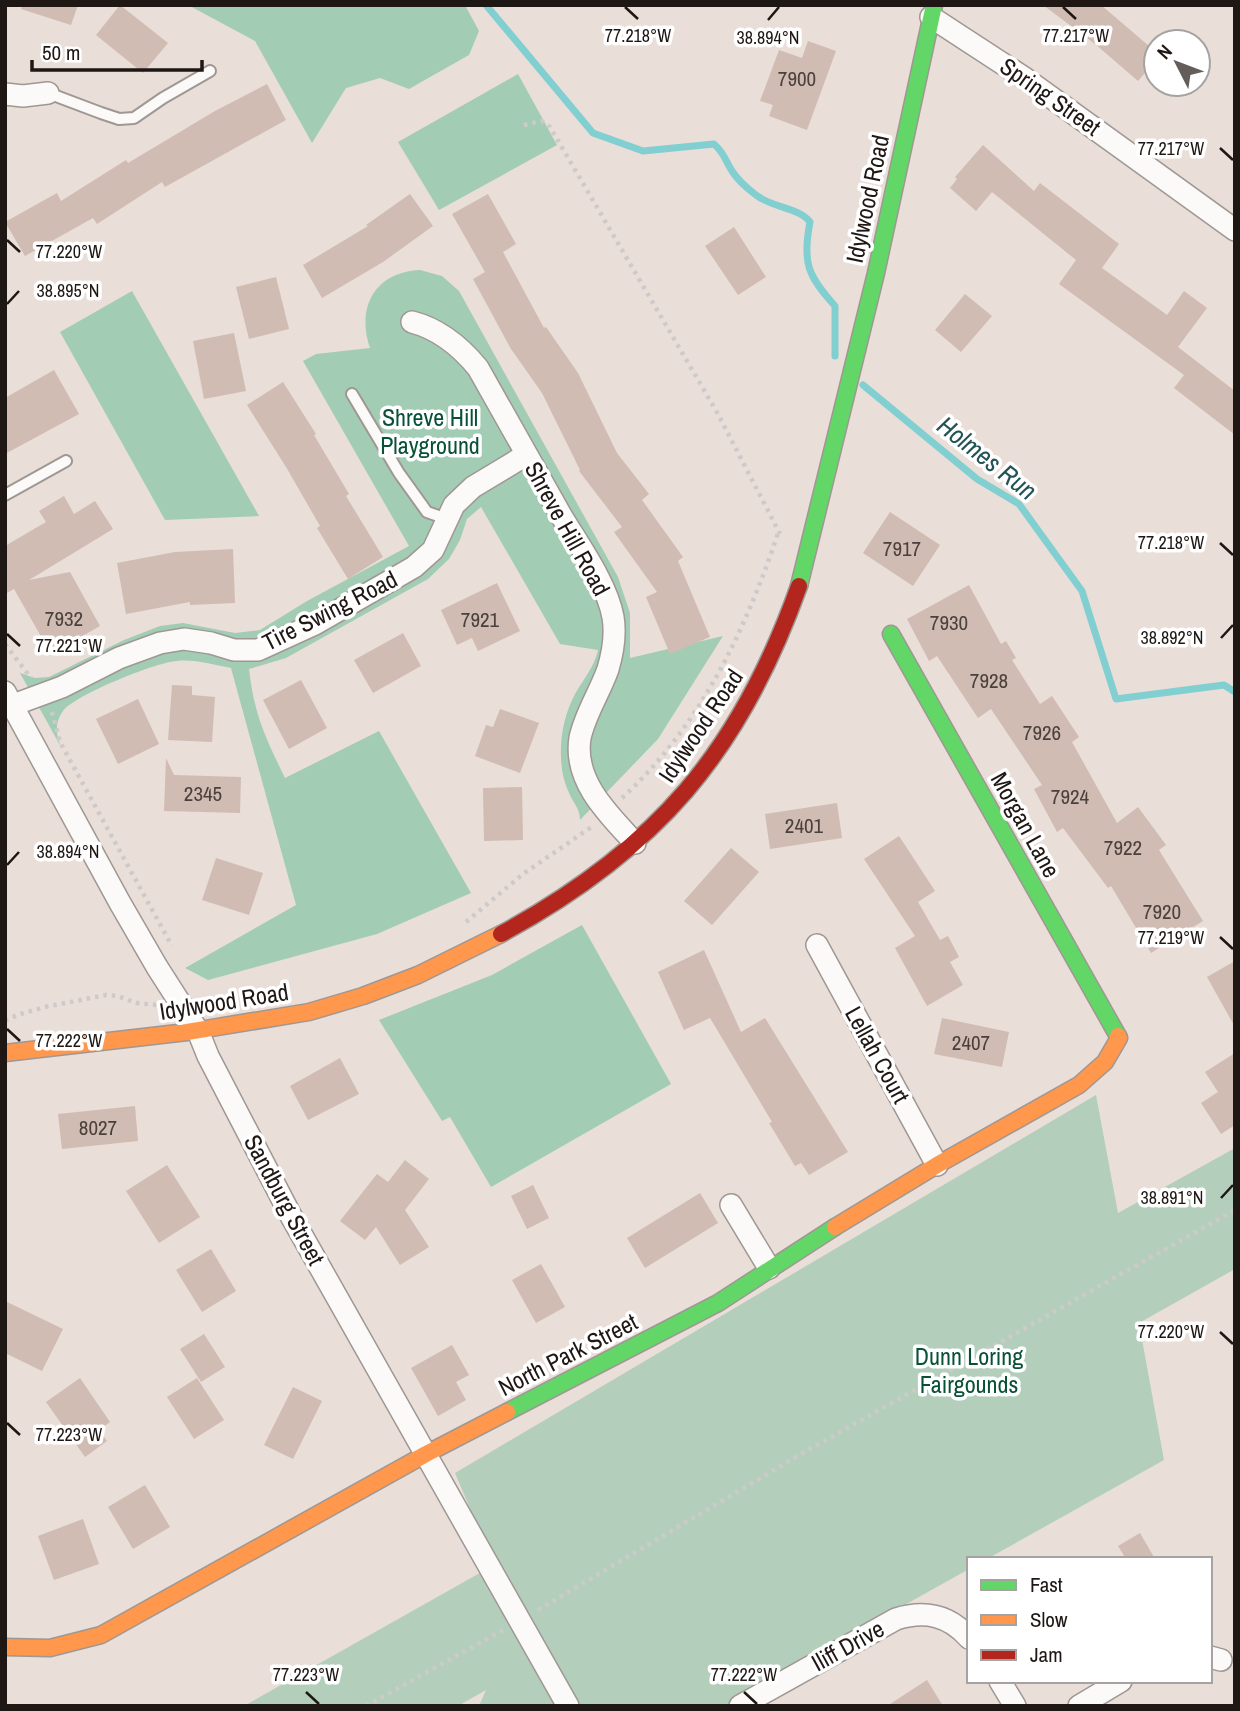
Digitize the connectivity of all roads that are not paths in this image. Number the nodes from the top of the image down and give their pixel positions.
1 (933, 11) edge
2 (210, 71) dead end
3 (48, 93) joint
4 (5, 94) edge
5 (1235, 230) edge
6 (412, 322) dead end
7 (352, 394) dead end
8 (526, 455) junction
9 (66, 461) dead end
10 (5, 495) edge
11 (447, 519) junction
12 (891, 634) dead end
13 (8, 702) edge
14 (635, 843) junction
15 (817, 945) dead end
16 (198, 1031) junction
17 (1119, 1038) joint
18 (5, 1053) edge
19 (937, 1165) junction
20 (731, 1205) dead end
21 (769, 1268) junction
22 (426, 1454) junction
23 (964, 1633) edge
24 (5, 1647) edge
25 (1001, 1683) edge
26 (1118, 1683) edge
27 (568, 1706) edge
28 (740, 1706) edge
29 (1015, 1706) edge
30 (1079, 1706) edge

1 - 5 street, Spring Street
1 - 14 street, Idylwood Road
2 - 3 lane
3 - 4 street
6 - 8 street, Shreve Hill Road
7 - 11 lane
8 - 11 street, Tire Swing Road
8 - 14 street, Shreve Hill Road
9 - 10 lane
11 - 13 street, Tire Swing Road
12 - 17 street, Morgan Lane
13 - 16 street, Sandburg Street
14 - 16 street, Idylwood Road
15 - 19 street, Lellah Court
16 - 18 street, Idylwood Road
16 - 22 street, Sandburg Street
17 - 19 street, North Park Street
19 - 21 street, North Park Street
20 - 21 street
21 - 22 street, North Park Street
22 - 24 street, North Park Street
22 - 27 street, Sandburg Street
23 - 28 street, Iliff Drive
25 - 29 street
26 - 30 street

